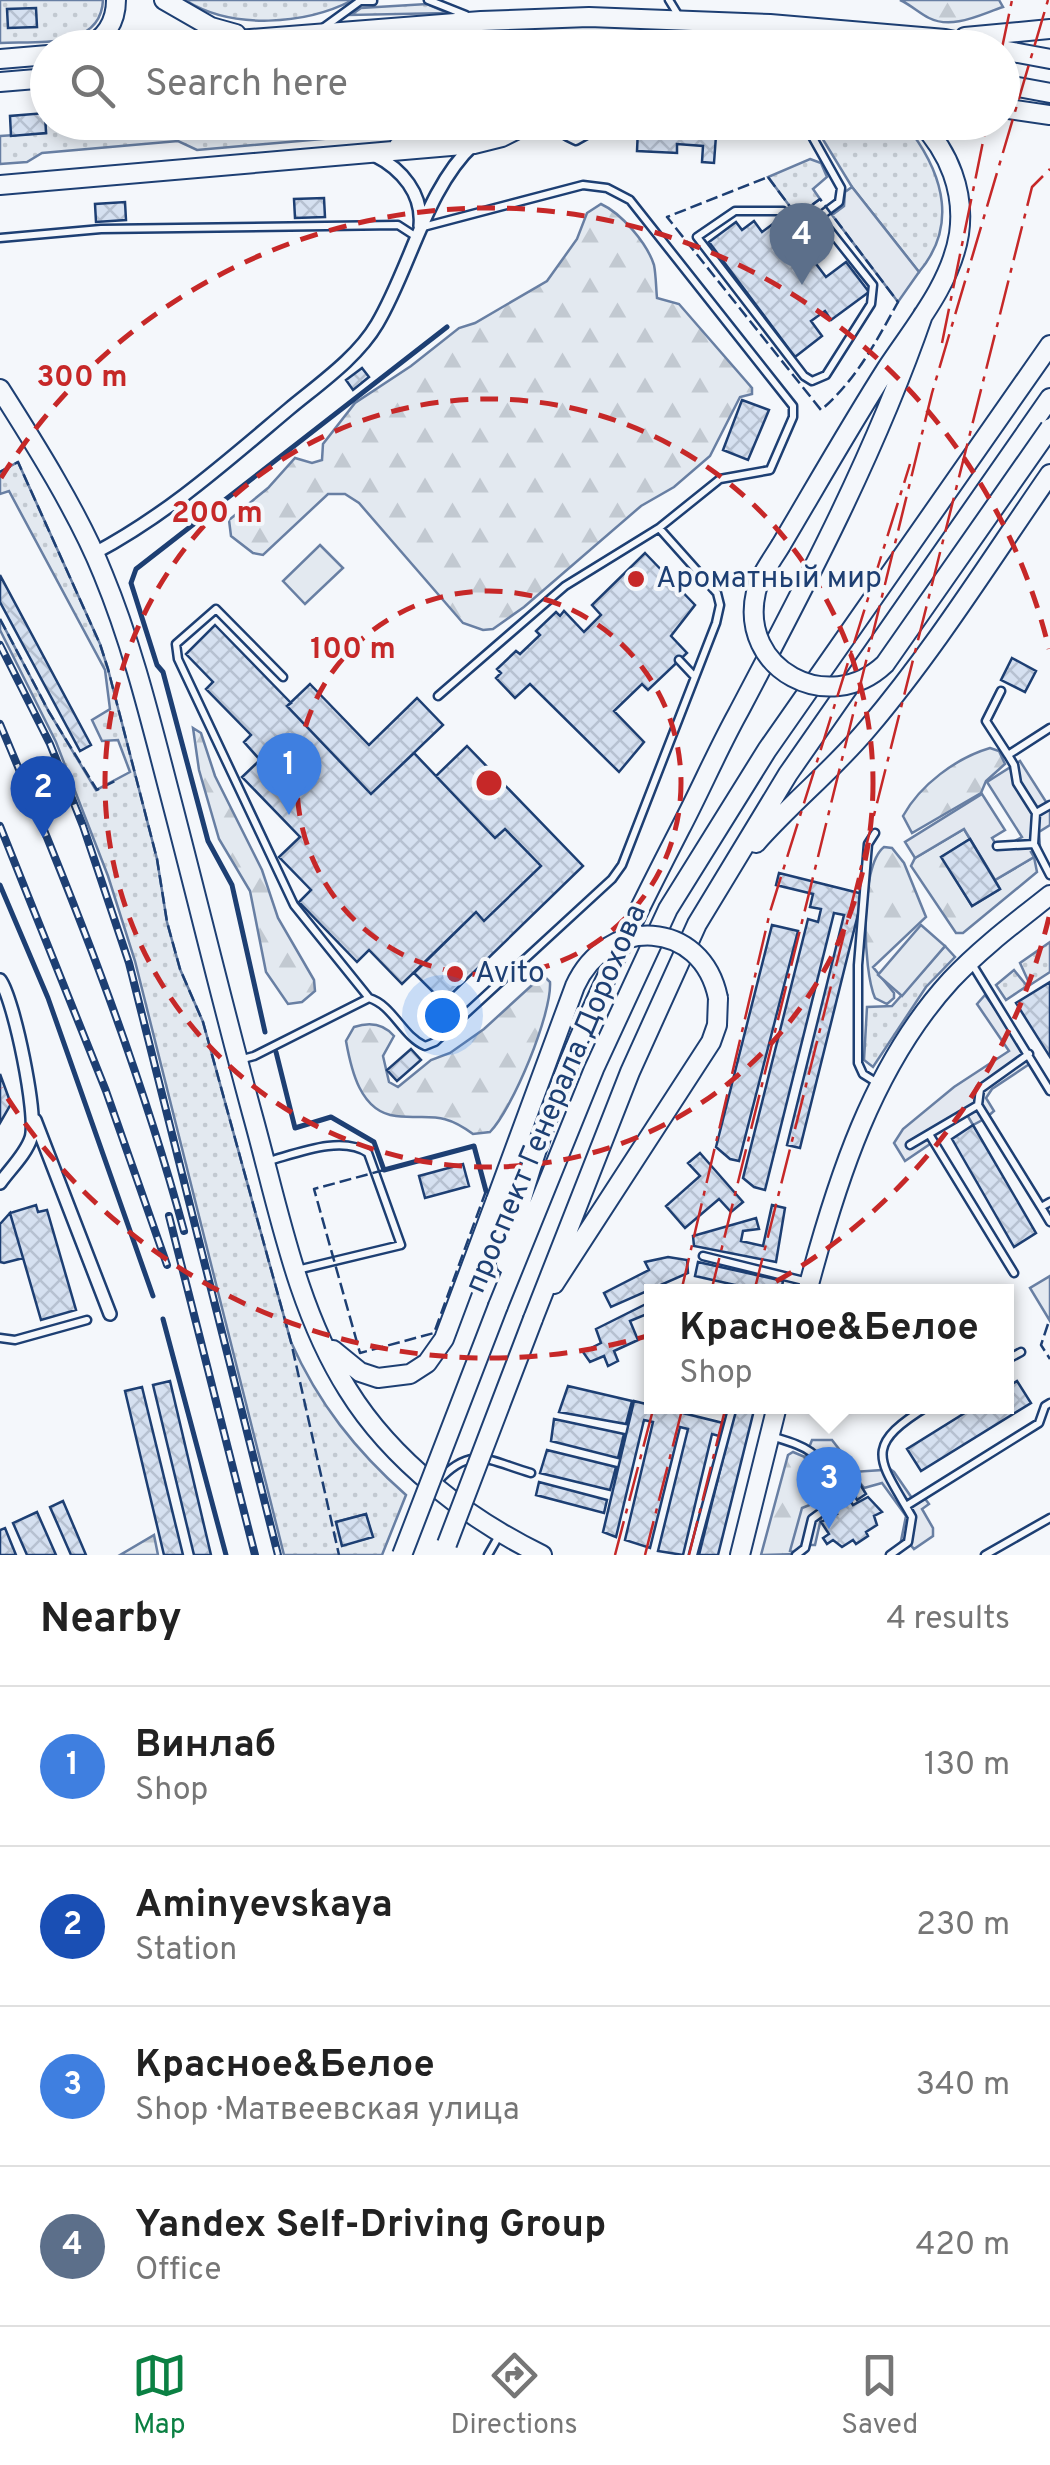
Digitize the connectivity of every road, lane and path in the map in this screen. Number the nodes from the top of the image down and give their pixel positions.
1 (116, 0) edge
2 (164, 0) edge
3 (360, 0) edge
4 (373, 0) edge
5 (430, 0) edge
6 (511, 0) edge
7 (564, 0) edge
8 (669, 0) edge
9 (590, 17) junction
10 (681, 20) junction
11 (489, 21) junction
12 (108, 30) edge
13 (224, 30) edge
14 (319, 30) edge
15 (347, 30) edge
16 (819, 30) edge
17 (1050, 30) edge
18 (1020, 33) edge
19 (1020, 53) edge
20 (30, 56) edge
21 (0, 59) edge
22 (1050, 59) edge
23 (30, 80) edge
24 (0, 82) edge
25 (1020, 87) edge
26 (1050, 93) edge
27 (1020, 111) edge
28 (1050, 116) edge
29 (409, 140) edge
30 (490, 140) edge
31 (814, 140) edge
32 (934, 140) edge
33 (474, 144) junction
34 (390, 150) junction
35 (368, 152) junction
36 (0, 184) edge
37 (819, 217) junction
38 (423, 227) junction
39 (0, 238) edge
40 (417, 240) junction
41 (924, 315) junction
42 (1050, 344) edge
43 (0, 389) edge
44 (1050, 398) edge
45 (1050, 428) edge
46 (1050, 474) edge
47 (659, 528) junction
48 (93, 554) junction
49 (679, 660) dead end
50 (694, 676) junction
51 (283, 678) dead end
52 (1001, 692) dead end
53 (438, 696) dead end
54 (1050, 728) edge
55 (1008, 755) junction
56 (1050, 805) edge
57 (1036, 813) junction
58 (874, 833) dead end
59 (1034, 844) junction
60 (997, 846) dead end
61 (1050, 874) edge
62 (720, 884) junction
63 (1050, 895) edge
64 (970, 961) junction
65 (0, 980) edge
66 (369, 998) junction
67 (1029, 1054) junction
68 (238, 1060) junction
69 (880, 1085) junction
70 (1050, 1090) edge
71 (978, 1105) junction
72 (35, 1120) junction
73 (929, 1134) junction
74 (910, 1145) dead end
75 (266, 1162) junction
76 (0, 1183) edge
77 (1050, 1202) edge
78 (1042, 1208) junction
79 (1050, 1222) edge
80 (703, 1256) dead end
81 (296, 1270) junction
82 (1014, 1274) dead end
83 (798, 1284) edge
84 (809, 1284) edge
85 (498, 1306) junction
86 (110, 1314) dead end
87 (533, 1318) junction
88 (86, 1320) dead end
89 (313, 1321) junction
90 (0, 1338) edge
91 (1021, 1352) dead end
92 (1014, 1356) edge
93 (1050, 1404) edge
94 (731, 1414) edge
95 (775, 1414) edge
96 (916, 1414) edge
97 (770, 1435) junction
98 (531, 1473) dead end
99 (435, 1485) junction
100 (906, 1506) junction
101 (1050, 1518) edge
102 (500, 1532) junction
103 (807, 1552) edge
104 (402, 1555) edge
105 (443, 1555) edge
106 (488, 1555) edge
107 (542, 1555) edge
108 (693, 1555) edge
109 (740, 1555) edge
110 (796, 1555) edge
111 (890, 1555) edge
112 (985, 1555) edge

1 - 12 main road
2 - 13 main road
3 - 4 lane
3 - 14 lane
5 - 11 lane
6 - 11 main road
7 - 9 main road
8 - 10 lane
9 - 10 main road
9 - 11 main road
10 - 16 main road
11 - 15 main road
17 - 18 main road
19 - 22 main road
20 - 21 main road
23 - 24 main road
25 - 26 main road
27 - 28 main road
29 - 34 main road
30 - 33 main road
31 - 37 lane
32 - 41 main road
33 - 34 main road
33 - 38 street
34 - 35 main road
35 - 36 main road
35 - 40 street
37 - 37 lane
38 - 40 street
38 - 47 lane
39 - 40 lane
40 - 48 street
41 - 45 main road, bridge
41 - 85 main road
42 - 85 main road, проспект Генерала Дорохова
43 - 48 main road
44 - 62 main road, проспект Генерала Дорохова
46 - 62 main road
47 - 50 lane
47 - 53 lane
48 - 68 main road
49 - 50 lane
50 - 66 lane
51 - 66 lane
52 - 55 lane
54 - 55 lane
55 - 57 lane
56 - 57 lane
57 - 59 lane
58 - 69 lane
59 - 60 lane
59 - 61 lane
62 - 87 main road, проспект Генерала Дорохова
63 - 64 main road
64 - 67 lane
64 - 69 main road
65 - 72 street
66 - 68 lane
67 - 70 lane
67 - 71 lane
68 - 75 main road
69 - 84 main road
71 - 73 lane
71 - 78 lane
72 - 76 street
72 - 86 street
73 - 74 lane
73 - 82 lane
75 - 81 main road
75 - 81 lane
77 - 78 lane
78 - 79 lane
80 - 83 lane
81 - 89 main road
85 - 104 main road, проспект Генерала Дорохова, bridge
87 - 89 main road, bridge
87 - 105 main road, проспект Генерала Дорохова, bridge
88 - 90 lane
89 - 99 main road
91 - 92 lane
93 - 100 lane
94 - 108 lane
95 - 97 main road
96 - 100 lane
97 - 103 lane
97 - 109 main road
98 - 99 lane
99 - 102 main road
100 - 111 lane
101 - 112 lane
102 - 106 lane
102 - 107 main road
103 - 110 lane

